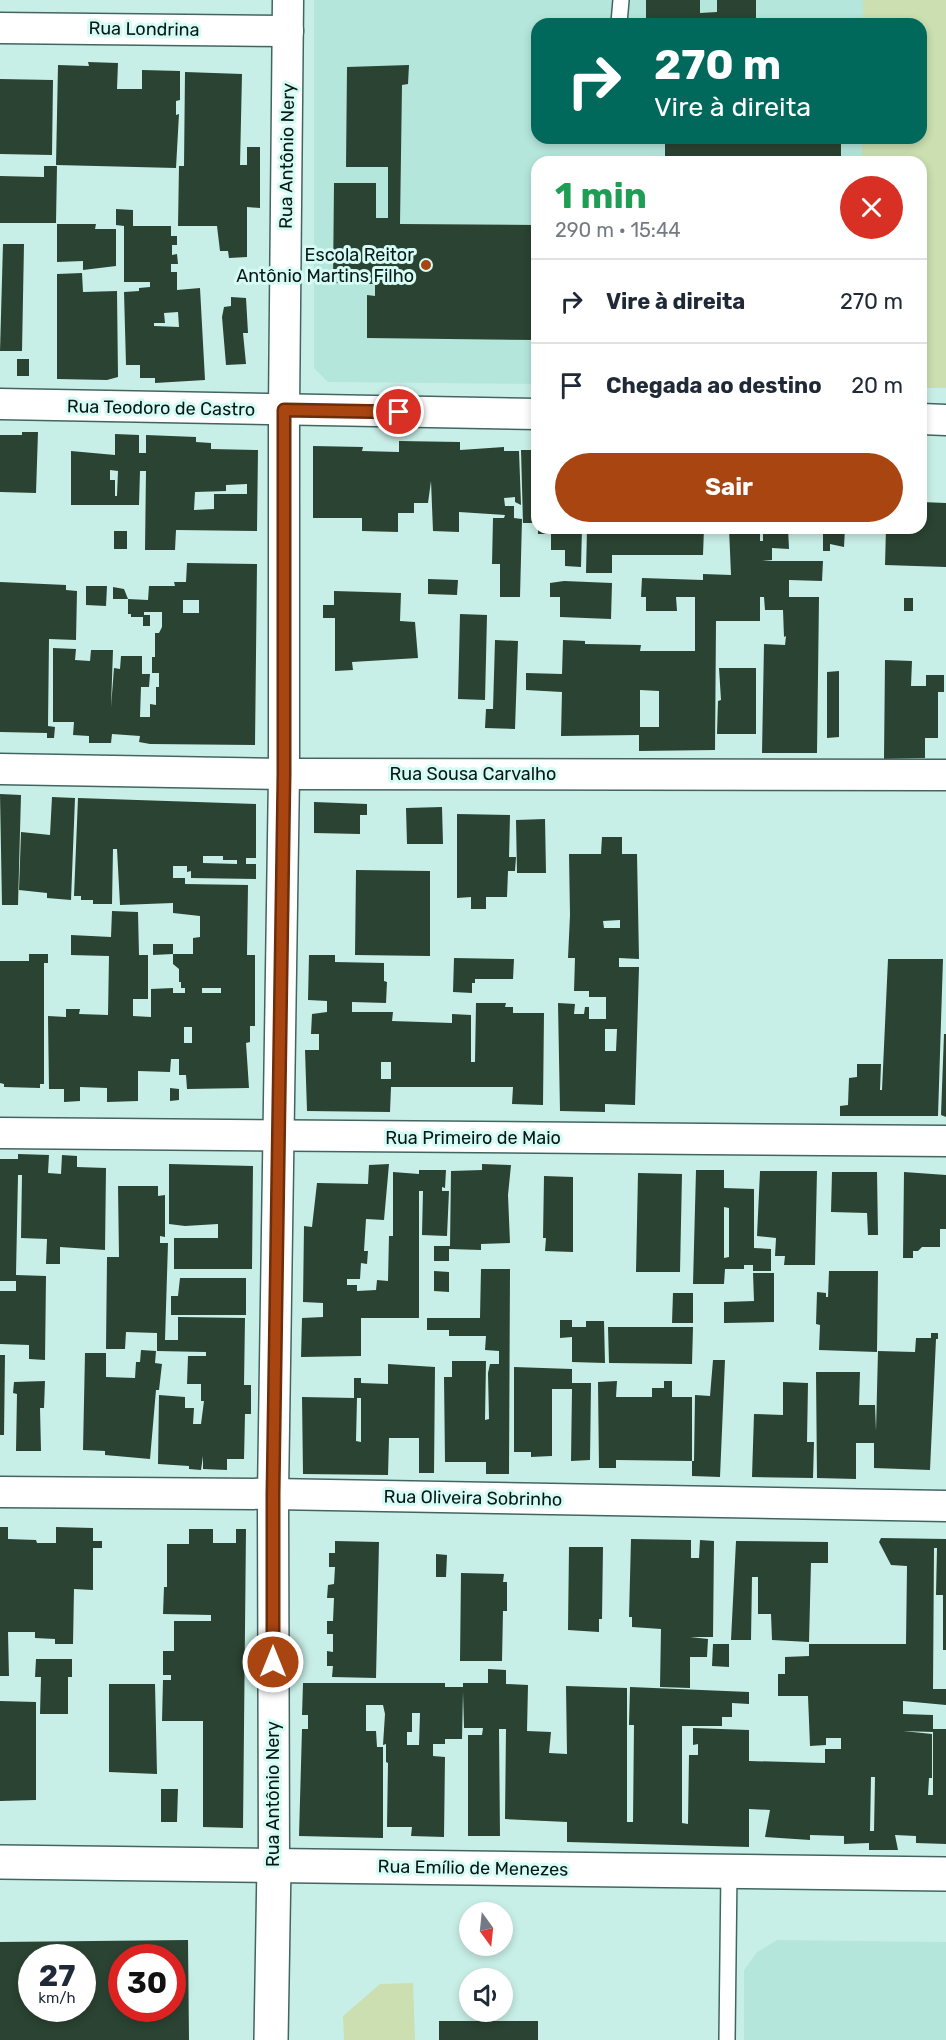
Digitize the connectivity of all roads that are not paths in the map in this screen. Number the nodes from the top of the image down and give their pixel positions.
1 (288, 0) edge
2 (621, 0) edge
3 (619, 18) edge
4 (0, 28) edge
5 (288, 31) junction
6 (0, 404) edge
7 (284, 410) junction
8 (531, 414) edge
9 (927, 419) edge
10 (946, 420) edge
11 (0, 769) edge
12 (284, 774) junction
13 (946, 776) edge
14 (0, 1133) edge
15 (278, 1137) junction
16 (946, 1141) edge
17 (0, 1492) edge
18 (273, 1494) junction
19 (946, 1506) edge
20 (0, 1862) edge
21 (274, 1865) junction
22 (729, 1871) junction
23 (946, 1874) edge
24 (271, 2040) edge
25 (727, 2040) edge

1 - 5 street, Rua Antônio Nery
2 - 3 lane
4 - 5 street, Rua Londrina
5 - 7 street, Rua Antônio Nery
6 - 7 street, Rua Teodoro de Castro
7 - 8 street, Rua Teodoro de Castro
7 - 12 street, Rua Antônio Nery
9 - 10 street
11 - 12 street, Rua Sousa Carvalho
12 - 13 street, Rua Sousa Carvalho
12 - 15 street, Rua Antônio Nery
14 - 15 street, Rua Primeiro de Maio
15 - 16 street, Rua Primeiro de Maio
15 - 18 street, Rua Antônio Nery
17 - 18 street, Rua Oliveira Sobrinho
18 - 19 street, Rua Oliveira Sobrinho
18 - 21 street, Rua Antônio Nery
20 - 21 street, Rua Emílio de Menezes
21 - 22 street, Rua Emílio de Menezes
21 - 24 street, Rua Antônio Nery
22 - 23 street, Rua Emílio de Menezes
22 - 25 lane

